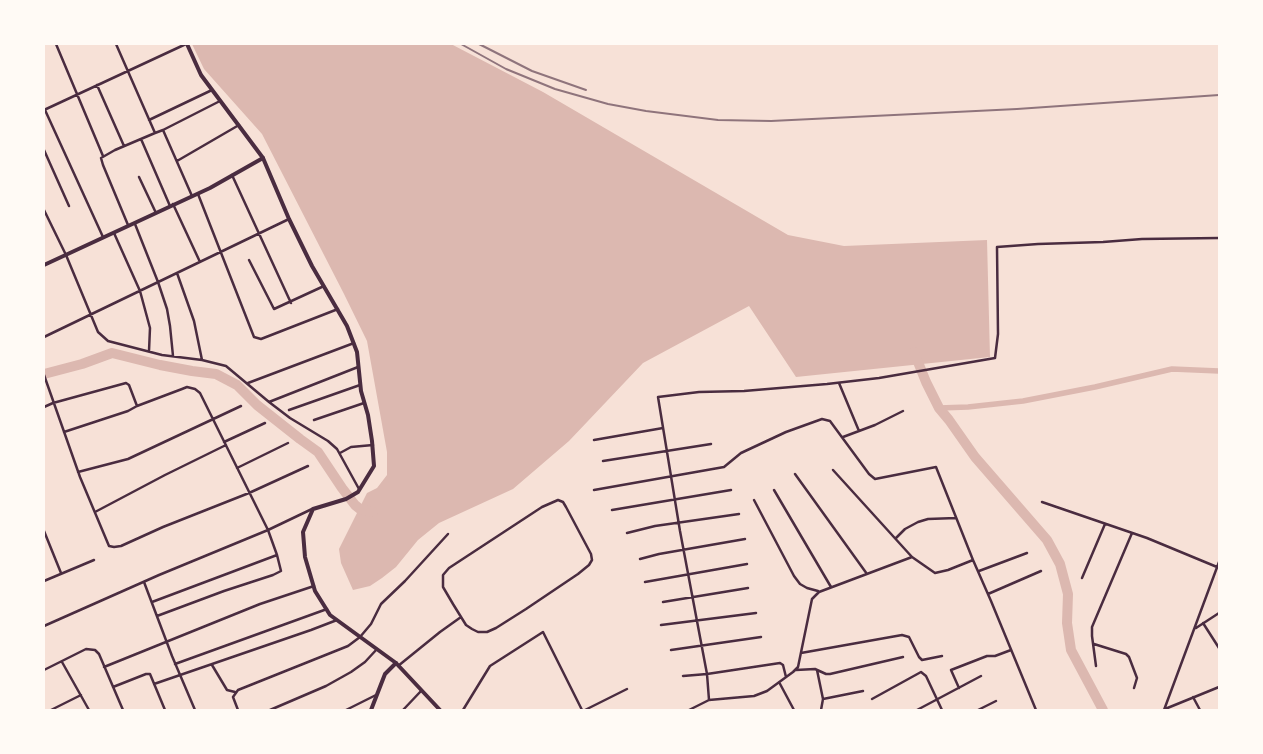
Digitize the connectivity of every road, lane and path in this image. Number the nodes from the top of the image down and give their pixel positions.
1 (56, 44) edge
2 (116, 44) edge
3 (186, 44) edge
4 (128, 71) junction
5 (97, 85) junction
6 (212, 90) junction
7 (78, 94) junction
8 (221, 101) junction
9 (44, 110) edge
10 (149, 120) junction
11 (239, 125) junction
12 (163, 130) junction
13 (155, 133) junction
14 (141, 139) junction
15 (124, 146) junction
16 (44, 150) edge
17 (103, 156) junction
18 (263, 158) junction
19 (177, 161) junction
20 (232, 175) junction
21 (140, 177) dead end
22 (197, 193) junction
23 (192, 196) junction
24 (172, 205) junction
25 (69, 206) dead end
26 (44, 210) edge
27 (156, 213) junction
28 (289, 219) junction
29 (134, 222) junction
30 (128, 225) junction
31 (114, 232) junction
32 (258, 235) junction
33 (103, 237) junction
34 (1219, 238) edge
35 (221, 253) junction
36 (66, 255) junction
37 (249, 260) dead end
38 (200, 263) junction
39 (44, 265) edge
40 (177, 274) junction
41 (158, 282) junction
42 (324, 286) junction
43 (140, 291) junction
44 (291, 302) junction
45 (338, 309) junction
46 (90, 314) junction
47 (44, 337) edge
48 (354, 343) junction
49 (149, 351) junction
50 (173, 356) junction
51 (202, 360) junction
52 (358, 367) junction
53 (44, 375) edge
54 (248, 383) junction
55 (839, 383) junction
56 (360, 385) junction
57 (269, 402) junction
58 (53, 403) junction
59 (365, 403) junction
60 (137, 406) junction
61 (241, 406) dead end
62 (44, 407) edge
63 (289, 410) dead end
64 (903, 411) dead end
65 (213, 420) junction
66 (314, 420) dead end
67 (265, 423) dead end
68 (664, 428) junction
69 (859, 431) junction
70 (64, 432) junction
71 (843, 437) junction
72 (594, 440) dead end
73 (288, 443) dead end
74 (225, 444) junction
75 (373, 444) junction
76 (711, 444) dead end
77 (667, 450) junction
78 (340, 453) junction
79 (603, 461) dead end
80 (308, 466) dead end
81 (237, 468) junction
82 (833, 470) dead end
83 (78, 472) junction
84 (795, 474) dead end
85 (671, 477) junction
86 (594, 490) dead end
87 (731, 490) dead end
88 (774, 490) dead end
89 (359, 491) junction
90 (249, 493) junction
91 (675, 498) junction
92 (754, 500) dead end
93 (1042, 502) dead end
94 (313, 509) junction
95 (612, 510) dead end
96 (95, 512) junction
97 (739, 514) dead end
98 (956, 518) junction
99 (679, 523) junction
100 (1105, 524) junction
101 (268, 530) junction
102 (44, 532) edge
103 (627, 533) dead end
104 (1132, 533) junction
105 (448, 534) dead end
106 (896, 538) junction
107 (745, 539) dead end
108 (684, 550) junction
109 (1027, 553) dead end
110 (278, 555) junction
111 (912, 557) junction
112 (640, 559) dead end
113 (94, 560) dead end
114 (973, 560) junction
115 (1219, 562) edge
116 (747, 564) dead end
117 (1217, 567) junction
118 (979, 571) junction
119 (1041, 571) dead end
120 (61, 573) junction
121 (688, 574) junction
122 (867, 574) junction
123 (1082, 578) dead end
124 (44, 582) edge
125 (144, 582) junction
126 (645, 582) dead end
127 (314, 586) junction
128 (831, 587) junction
129 (748, 588) dead end
130 (819, 592) junction
131 (988, 594) junction
132 (693, 596) junction
133 (152, 602) junction
134 (663, 602) dead end
135 (326, 609) junction
136 (756, 613) dead end
137 (1219, 613) edge
138 (157, 616) junction
139 (461, 617) junction
140 (337, 620) junction
141 (697, 621) junction
142 (1203, 623) junction
143 (661, 625) dead end
144 (44, 626) edge
145 (1196, 628) junction
146 (360, 636) junction
147 (761, 637) dead end
148 (167, 641) junction
149 (1094, 644) junction
150 (702, 646) junction
151 (1219, 648) edge
152 (377, 650) junction
153 (671, 650) dead end
154 (1011, 650) junction
155 (801, 654) junction
156 (942, 656) dead end
157 (903, 657) dead end
158 (62, 662) junction
159 (175, 664) junction
160 (212, 665) junction
161 (397, 665) junction
162 (1096, 666) dead end
163 (104, 667) junction
164 (44, 670) edge
165 (795, 670) junction
166 (817, 670) junction
167 (707, 674) junction
168 (180, 676) junction
169 (683, 676) dead end
170 (981, 676) dead end
171 (786, 677) junction
172 (779, 682) junction
173 (154, 684) junction
174 (113, 687) junction
175 (1219, 687) edge
176 (626, 688) dead end
177 (959, 688) junction
178 (1134, 688) dead end
179 (421, 690) junction
180 (862, 691) dead end
181 (235, 692) junction
182 (378, 694) junction
183 (81, 695) junction
184 (1193, 698) junction
185 (823, 699) junction
186 (709, 700) junction
187 (872, 700) dead end
188 (937, 700) junction
189 (996, 701) dead end
190 (51, 710) edge
191 (89, 710) edge
192 (123, 710) edge
193 (165, 710) edge
194 (195, 710) edge
195 (238, 710) edge
196 (270, 710) edge
197 (346, 710) edge
198 (371, 710) edge
199 (402, 710) edge
200 (440, 710) edge
201 (463, 710) edge
202 (584, 710) edge
203 (689, 710) edge
204 (794, 710) edge
205 (821, 710) edge
206 (917, 710) edge
207 (942, 710) edge
208 (978, 710) edge
209 (1036, 710) edge
210 (1164, 710) edge
211 (1200, 710) edge

1 - 7 street
2 - 4 street
3 - 4 street
3 - 6 main road
4 - 5 street
4 - 10 street
5 - 7 street
5 - 15 street
6 - 8 main road
6 - 10 street
7 - 9 street
7 - 17 street
8 - 11 main road
8 - 12 street
9 - 33 street
10 - 13 street
11 - 18 main road
11 - 19 street
12 - 13 street
12 - 19 street
13 - 14 street
14 - 15 street
14 - 24 street
15 - 17 street
16 - 25 street
17 - 30 street
18 - 20 main road
18 - 28 main road
19 - 23 street
20 - 22 main road
20 - 32 street
21 - 27 street
22 - 23 main road
22 - 35 street
23 - 24 main road
24 - 27 main road
24 - 38 street
26 - 36 street
27 - 29 main road
28 - 32 street
28 - 42 main road
29 - 30 main road
29 - 41 street
30 - 31 main road
31 - 33 main road
31 - 43 street
32 - 35 street
32 - 44 street
33 - 36 main road
34 - 55 street
35 - 38 street
35 - 45 street
36 - 39 main road
36 - 46 street
37 - 44 street
38 - 40 street
40 - 41 street
40 - 51 street
41 - 43 street
41 - 50 street
42 - 44 street
42 - 45 main road
43 - 46 street
43 - 49 street
45 - 48 main road
46 - 47 street
46 - 49 street
48 - 52 main road
48 - 54 street
49 - 50 street
50 - 51 street
51 - 54 street
52 - 56 main road
52 - 57 street
53 - 58 street
54 - 57 street
55 - 68 street
55 - 69 street
56 - 59 main road
56 - 63 street
57 - 78 street
58 - 60 street
58 - 62 street
58 - 70 street
59 - 66 street
59 - 75 main road
60 - 65 street
60 - 70 street
61 - 65 street
64 - 69 street
65 - 74 street
65 - 83 street
67 - 74 street
68 - 72 street
68 - 77 street
69 - 71 street
70 - 83 street
71 - 85 street
71 - 98 street
73 - 81 street
74 - 81 street
74 - 96 street
75 - 78 street
75 - 89 main road
76 - 77 street
77 - 79 street
77 - 85 street
78 - 89 street
80 - 90 street
81 - 90 street
82 - 106 street
83 - 96 street
84 - 122 street
85 - 86 street
85 - 91 street
87 - 91 street
88 - 128 street
89 - 94 main road
90 - 96 street
90 - 101 street
91 - 95 street
91 - 99 street
92 - 130 street
93 - 100 street
94 - 101 street
94 - 127 main road
97 - 99 street
98 - 106 street
98 - 114 street
99 - 103 street
99 - 108 street
100 - 104 street
100 - 123 street
101 - 110 street
101 - 125 street
102 - 120 street
104 - 117 street
104 - 149 street
105 - 146 street
106 - 111 street
107 - 108 street
108 - 112 street
108 - 121 street
109 - 118 street
110 - 133 street
110 - 138 street
111 - 114 street
111 - 122 street
113 - 120 street
114 - 118 street
115 - 117 street
116 - 121 street
117 - 145 street
118 - 131 street
119 - 131 street
120 - 124 street
121 - 126 street
121 - 132 street
122 - 128 street
125 - 133 street
125 - 144 street
127 - 135 main road
127 - 148 street
128 - 130 street
129 - 132 street
130 - 155 street
131 - 154 street
132 - 134 street
132 - 141 street
133 - 138 street
135 - 140 main road
135 - 159 street
136 - 141 street
137 - 142 street
138 - 148 street
139 - 139 street
139 - 161 street
140 - 146 main road
140 - 160 street
141 - 143 street
141 - 150 street
142 - 145 street
142 - 151 street
145 - 210 street
146 - 152 main road
146 - 181 street
147 - 150 street
148 - 159 street
148 - 163 street
149 - 162 street
149 - 178 street
150 - 153 street
150 - 167 street
152 - 161 main road
152 - 196 street
154 - 177 street
154 - 209 street
155 - 156 street
155 - 165 street
157 - 166 street
158 - 163 street
158 - 164 street
158 - 183 street
159 - 168 street
160 - 168 street
160 - 181 street
161 - 179 main road
161 - 182 main road
163 - 174 street
165 - 166 street
165 - 171 street
166 - 185 street
167 - 169 street
167 - 171 street
167 - 186 street
168 - 173 street
168 - 194 street
170 - 177 street
171 - 172 street
172 - 186 street
172 - 204 street
173 - 174 street
173 - 193 street
174 - 192 street
175 - 184 street
176 - 202 street
177 - 188 street
179 - 199 street
179 - 200 main road
180 - 185 street
181 - 195 street
182 - 197 street
182 - 198 main road
183 - 190 street
183 - 191 street
184 - 210 street
184 - 211 street
185 - 205 street
186 - 203 street
187 - 188 street
188 - 206 street
188 - 207 street
189 - 208 street
201 - 202 street

